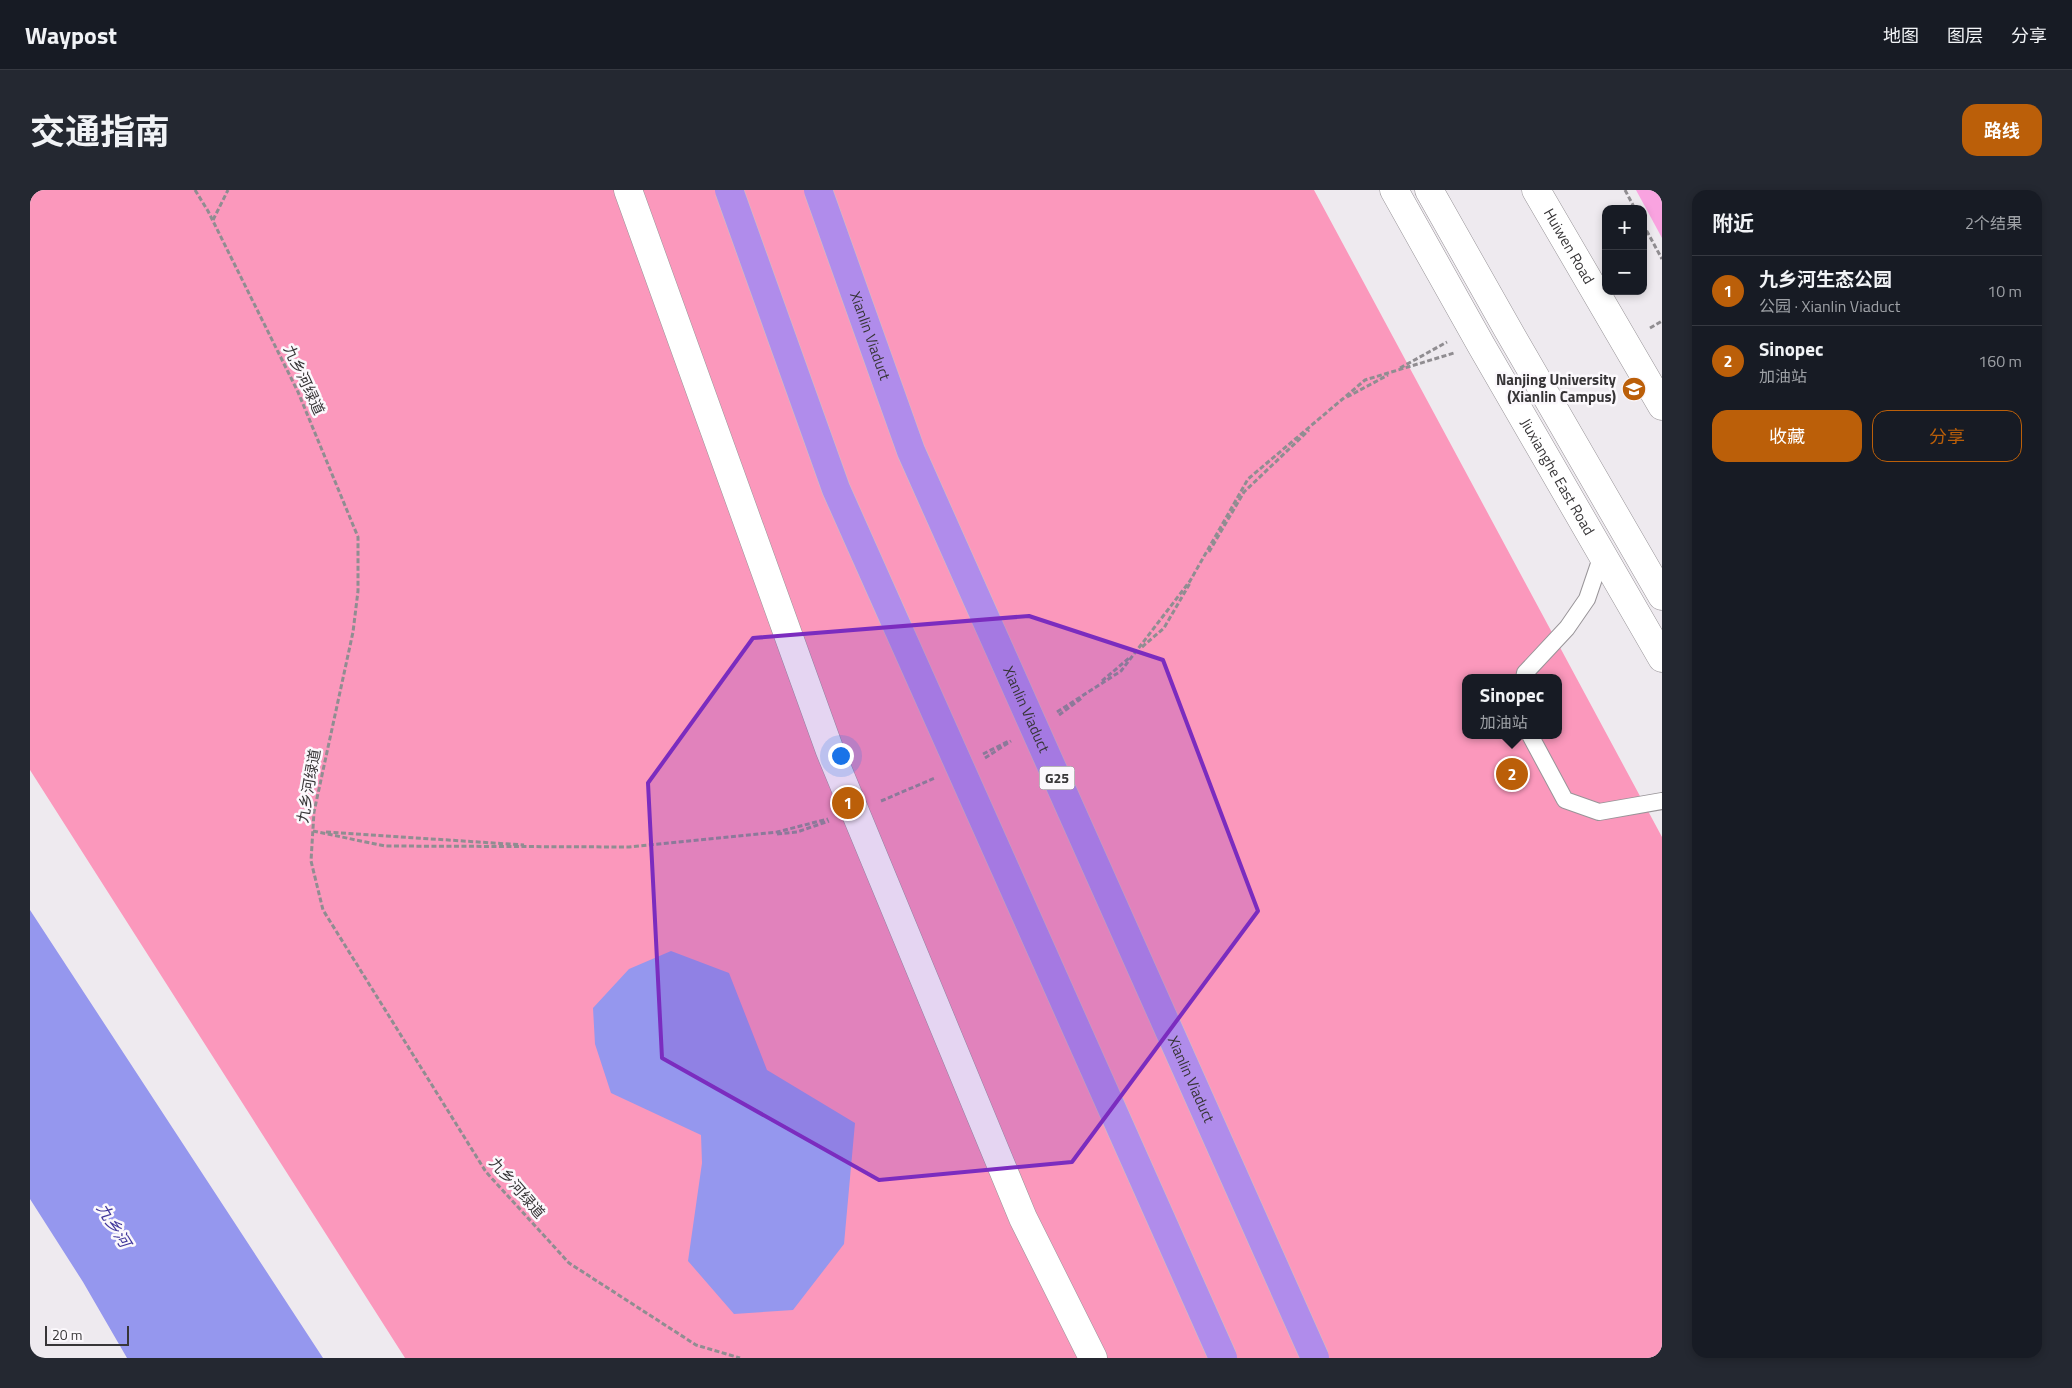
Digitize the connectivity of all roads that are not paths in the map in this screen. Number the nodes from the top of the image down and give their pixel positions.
1 (628, 190) edge
2 (729, 190) edge
3 (818, 190) edge
4 (1394, 190) edge
5 (1429, 190) edge
6 (1536, 190) edge
7 (1662, 406) edge
8 (1602, 555) junction
9 (1662, 596) edge
10 (1662, 658) edge
11 (1526, 674) edge
12 (1532, 739) edge
13 (1662, 801) edge
14 (1093, 1358) edge
15 (1223, 1358) edge
16 (1315, 1358) edge

1 - 14 street
2 - 15 highway, bridge
3 - 16 highway, Xianlin Viaduct / G25, bridge
4 - 8 street, Jiuxianghe East Road
5 - 9 street, Jiuxianghe East Road
6 - 7 street, Huiwen Road
8 - 10 street, Jiuxianghe East Road
8 - 11 lane
12 - 13 lane

